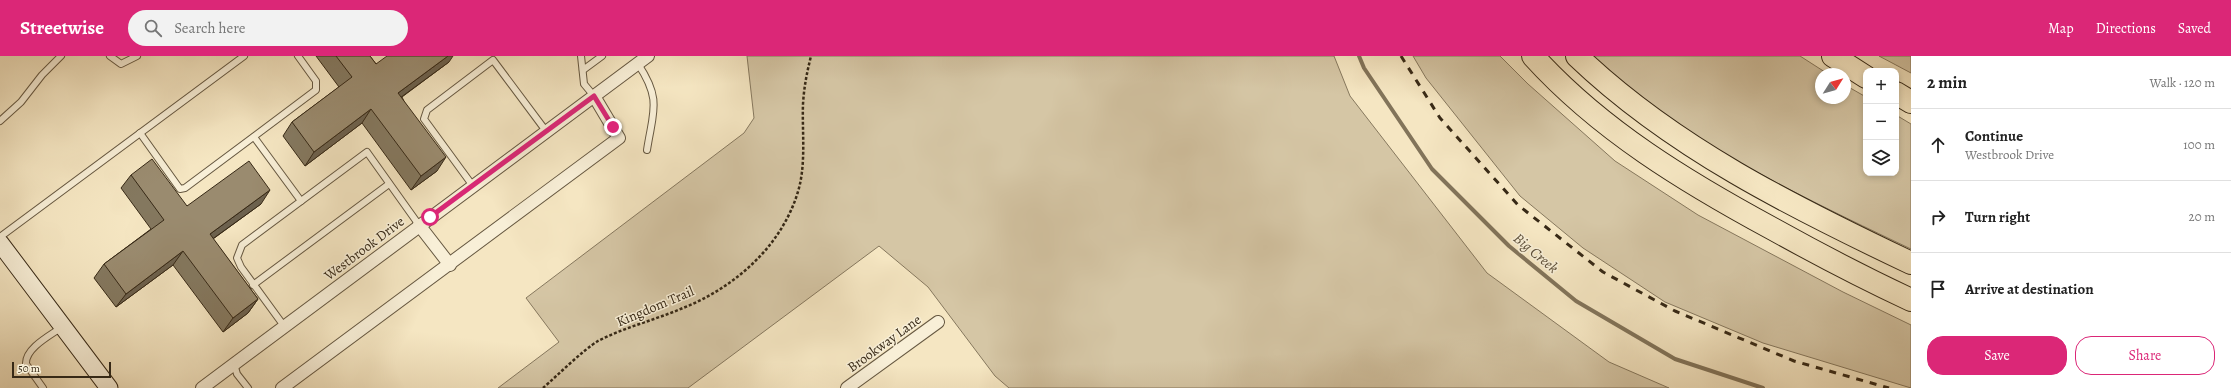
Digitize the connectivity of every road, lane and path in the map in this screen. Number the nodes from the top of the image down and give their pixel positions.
1 (61, 56) edge
2 (110, 56) edge
3 (138, 56) edge
4 (244, 56) edge
5 (298, 56) edge
6 (582, 56) edge
7 (602, 56) edge
8 (811, 56) edge
9 (1533, 56) edge
10 (1577, 56) edge
11 (1833, 56) edge
12 (492, 58) edge
13 (642, 60) edge
14 (583, 70) junction
15 (1863, 75) edge
16 (1899, 95) edge
17 (594, 96) junction
18 (1911, 102) edge
19 (0, 121) edge
20 (546, 131) junction
21 (140, 133) junction
22 (254, 137) junction
23 (647, 150) dead end
24 (390, 184) junction
25 (473, 186) junction
26 (301, 201) junction
27 (419, 225) junction
28 (0, 237) edge
29 (0, 243) edge
30 (1911, 263) edge
31 (450, 265) junction
32 (253, 285) junction
33 (1911, 300) edge
34 (938, 322) dead end
35 (284, 326) junction
36 (62, 327) junction
37 (234, 364) junction
38 (43, 388) edge
39 (109, 388) edge
40 (202, 388) edge
41 (248, 388) edge
42 (282, 388) edge
43 (543, 388) edge
44 (847, 388) edge

1 - 19 lane
2 - 3 lane
4 - 21 lane
5 - 22 lane
6 - 14 lane
7 - 14 lane
8 - 43 path, Kingdom Trail
9 - 33 highway
10 - 30 highway
11 - 15 highway
12 - 20 lane
12 - 25 lane
13 - 17 street, Westbrook Drive
13 - 23 lane
14 - 17 lane
16 - 18 highway
17 - 20 street, Westbrook Drive
17 - 31 street
20 - 25 street, Westbrook Drive
21 - 22 lane
21 - 28 lane
22 - 26 lane
24 - 26 lane
24 - 27 lane
24 - 32 lane
25 - 27 street, Westbrook Drive
26 - 32 lane
27 - 31 street
27 - 35 street, Westbrook Drive
29 - 36 main road
31 - 42 street
32 - 35 lane
34 - 44 street, Brookway Lane
35 - 37 street, Westbrook Drive
36 - 38 lane
36 - 39 main road
37 - 40 street, Westbrook Drive
37 - 41 lane

